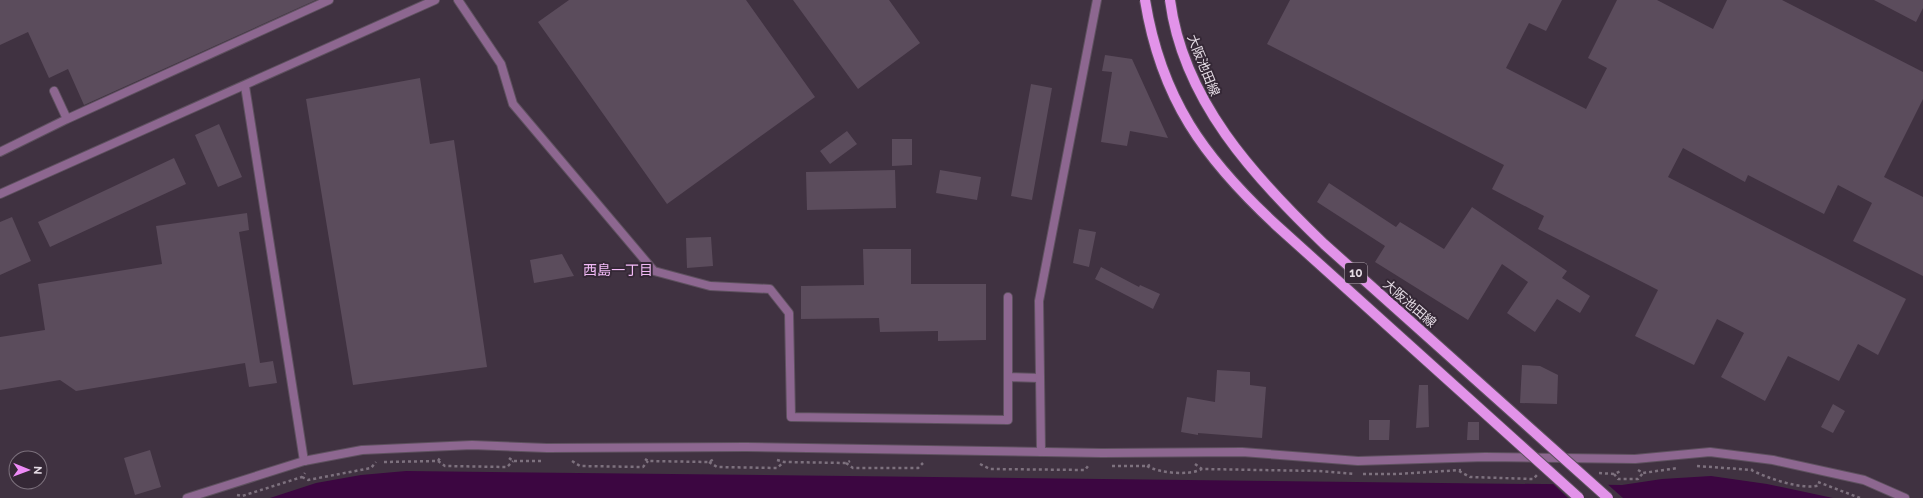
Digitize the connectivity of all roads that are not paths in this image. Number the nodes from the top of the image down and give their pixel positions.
1 (329, 0) edge
2 (435, 0) edge
3 (458, 0) edge
4 (1097, 0) edge
5 (1144, 0) edge
6 (1170, 0) edge
7 (245, 86) junction
8 (54, 91) dead end
9 (67, 119) junction
10 (0, 152) edge
11 (0, 194) edge
12 (1008, 297) dead end
13 (1008, 377) junction
14 (1040, 378) junction
15 (1041, 452) junction
16 (304, 461) junction
17 (187, 498) edge
18 (1579, 498) edge
19 (1608, 498) edge
20 (1905, 498) edge

1 - 9 street
2 - 7 street
3 - 13 street
4 - 14 street
5 - 18 main road, 10, bridge
6 - 19 main road, 大阪池田線 / 10, bridge
7 - 11 street
7 - 16 street
8 - 9 street
9 - 10 street
12 - 13 street
13 - 14 street
14 - 15 street
15 - 16 street
15 - 20 street
16 - 17 street

